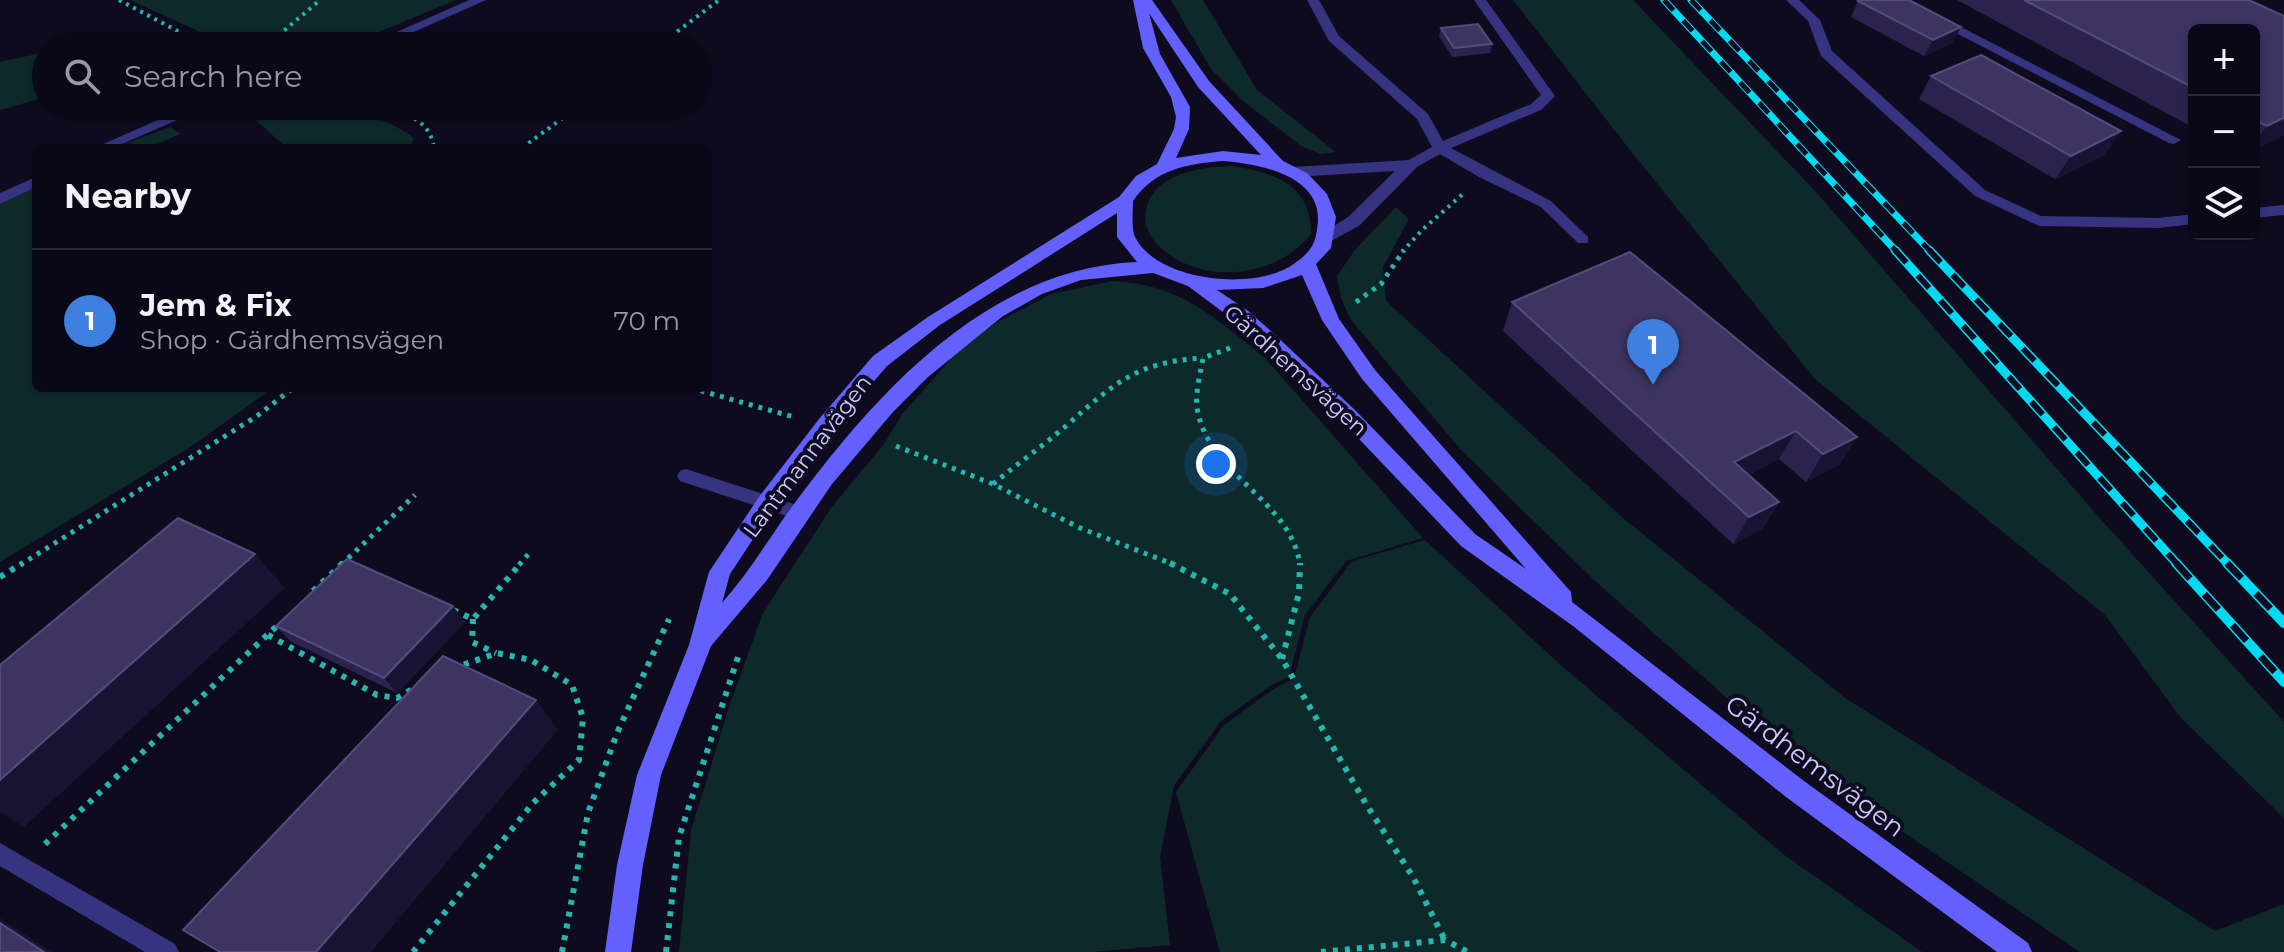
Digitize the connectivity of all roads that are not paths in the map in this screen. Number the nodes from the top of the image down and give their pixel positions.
1 (480, 0) edge
2 (1143, 0) edge
3 (1313, 0) edge
4 (1480, 0) edge
5 (1792, 0) edge
6 (1898, 0) edge
7 (404, 32) edge
8 (168, 120) edge
9 (2174, 140) dead end
10 (111, 144) edge
11 (1440, 148) junction
12 (1410, 165) junction
13 (1164, 166) junction
14 (1286, 169) junction
15 (32, 183) edge
16 (0, 199) edge
17 (1125, 201) junction
18 (2284, 210) edge
19 (2260, 212) edge
20 (2188, 220) edge
21 (1326, 239) junction
22 (1583, 240) dead end
23 (1307, 263) junction
24 (1155, 267) junction
25 (1189, 281) junction
26 (686, 476) dead end
27 (766, 503) junction
28 (799, 513) junction
29 (1581, 620) junction
30 (700, 645) junction
31 (10, 860) edge
32 (167, 952) edge
33 (618, 952) edge
34 (2019, 952) edge

1 - 7 lane
2 - 13 main road
2 - 14 main road
3 - 11 lane
4 - 11 lane
5 - 20 lane
6 - 9 lane
8 - 10 lane
11 - 12 lane
11 - 22 lane
12 - 14 street
12 - 21 street
13 - 14 main road
13 - 17 main road
14 - 21 main road
15 - 16 lane
17 - 24 main road
17 - 27 main road, Lantmannavägen
18 - 19 lane
21 - 23 main road
23 - 25 main road
23 - 29 main road, Gärdhemsvägen
24 - 25 main road
24 - 28 main road, Lantmannavägen
25 - 29 main road, Gärdhemsvägen
26 - 27 lane
27 - 28 lane
27 - 30 main road, Lantmannavägen
28 - 30 main road, Lantmannavägen
29 - 34 main road, Gärdhemsvägen
30 - 33 main road, Lantmannavägen
31 - 32 lane

